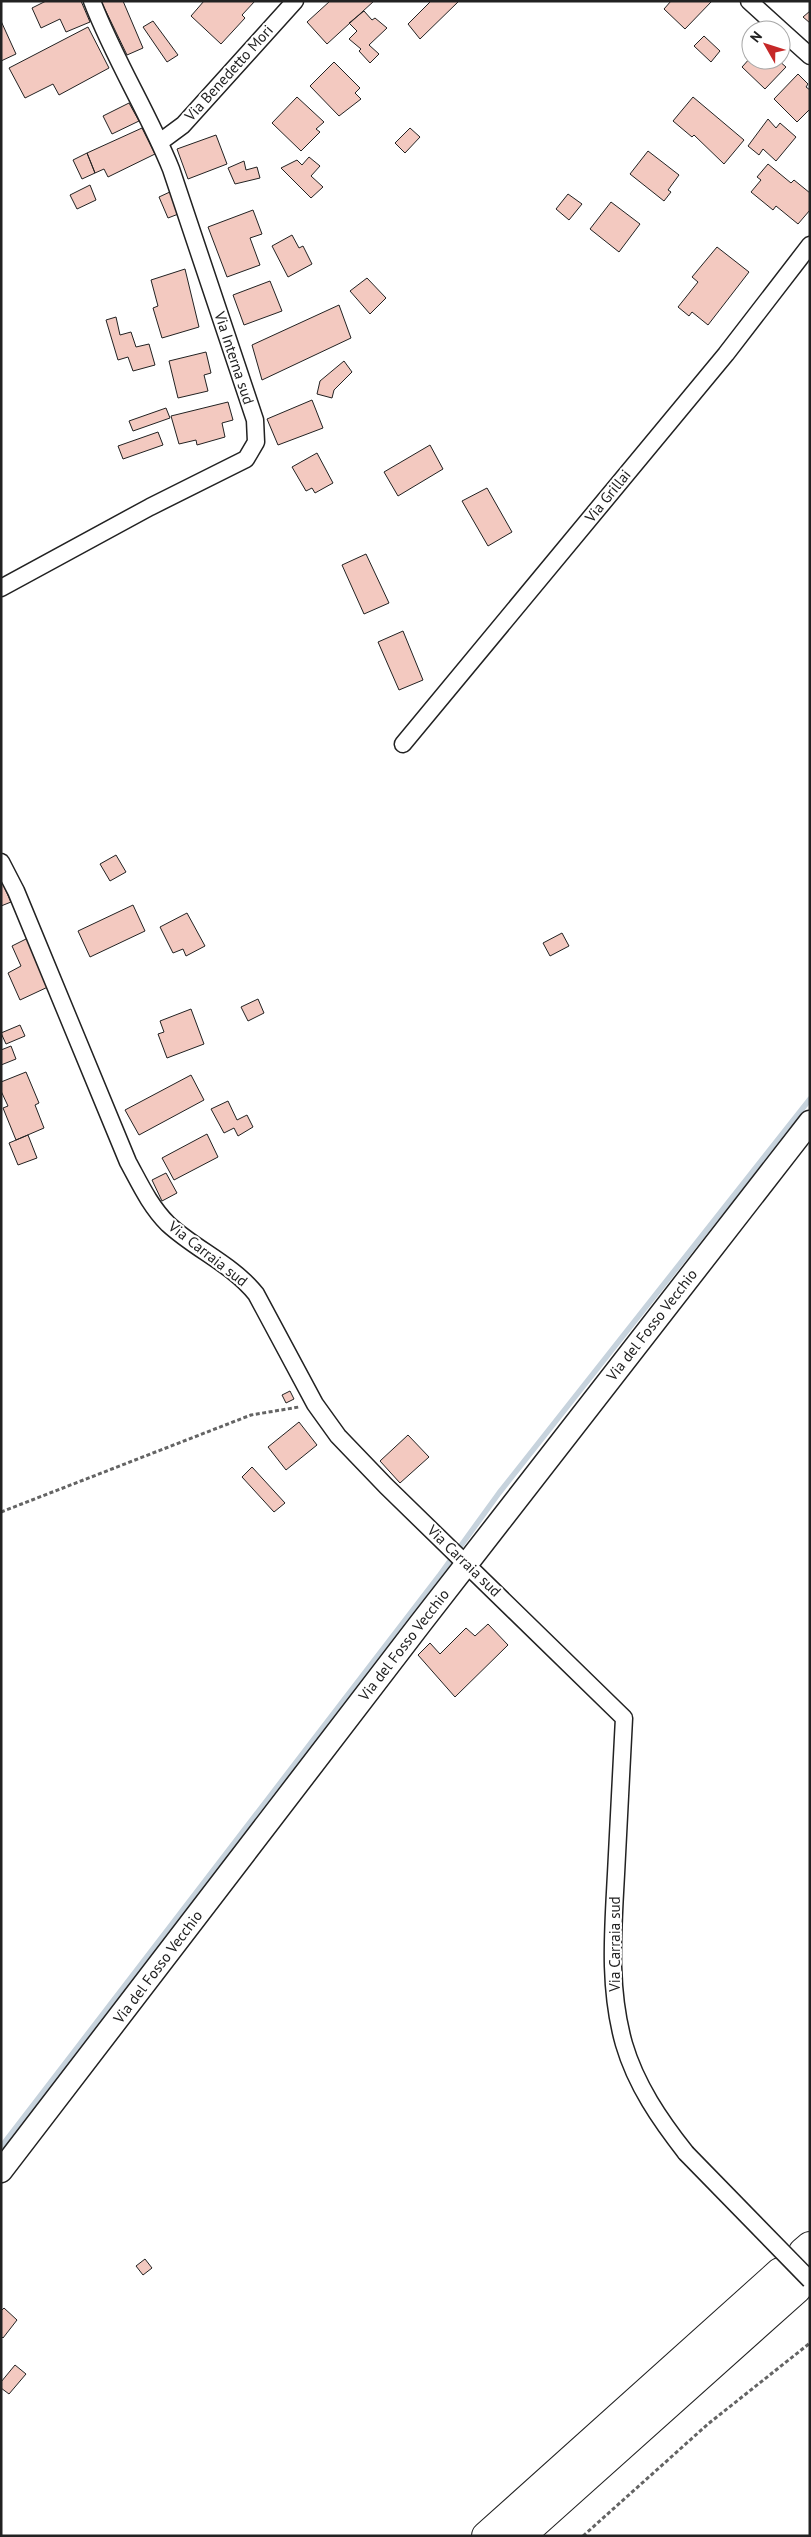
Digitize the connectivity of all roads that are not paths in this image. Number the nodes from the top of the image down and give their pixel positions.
1 (92, 1) edge
2 (295, 1) edge
3 (749, 1) edge
4 (770, 20) edge
5 (791, 39) edge
6 (810, 56) edge
7 (160, 142) junction
8 (810, 245) edge
9 (1, 588) edge
10 (402, 744) dead end
11 (1, 862) edge
12 (810, 1122) edge
13 (465, 1561) junction
14 (1, 2171) edge
15 (796, 2280) edge
16 (486, 2536) edge
17 (521, 2536) edge

1 - 7 street, Via Interna sud
2 - 7 street, Via Benedetto Mori
3 - 4 street
5 - 6 street
7 - 9 street, Via Interna sud
8 - 10 street, Via Grillai
11 - 13 street, Via Carraia sud
12 - 13 street, Via del Fosso Vecchio
13 - 14 street, Via del Fosso Vecchio
13 - 15 street, Via Carraia sud, bridge
15 - 16 highway
15 - 17 highway

